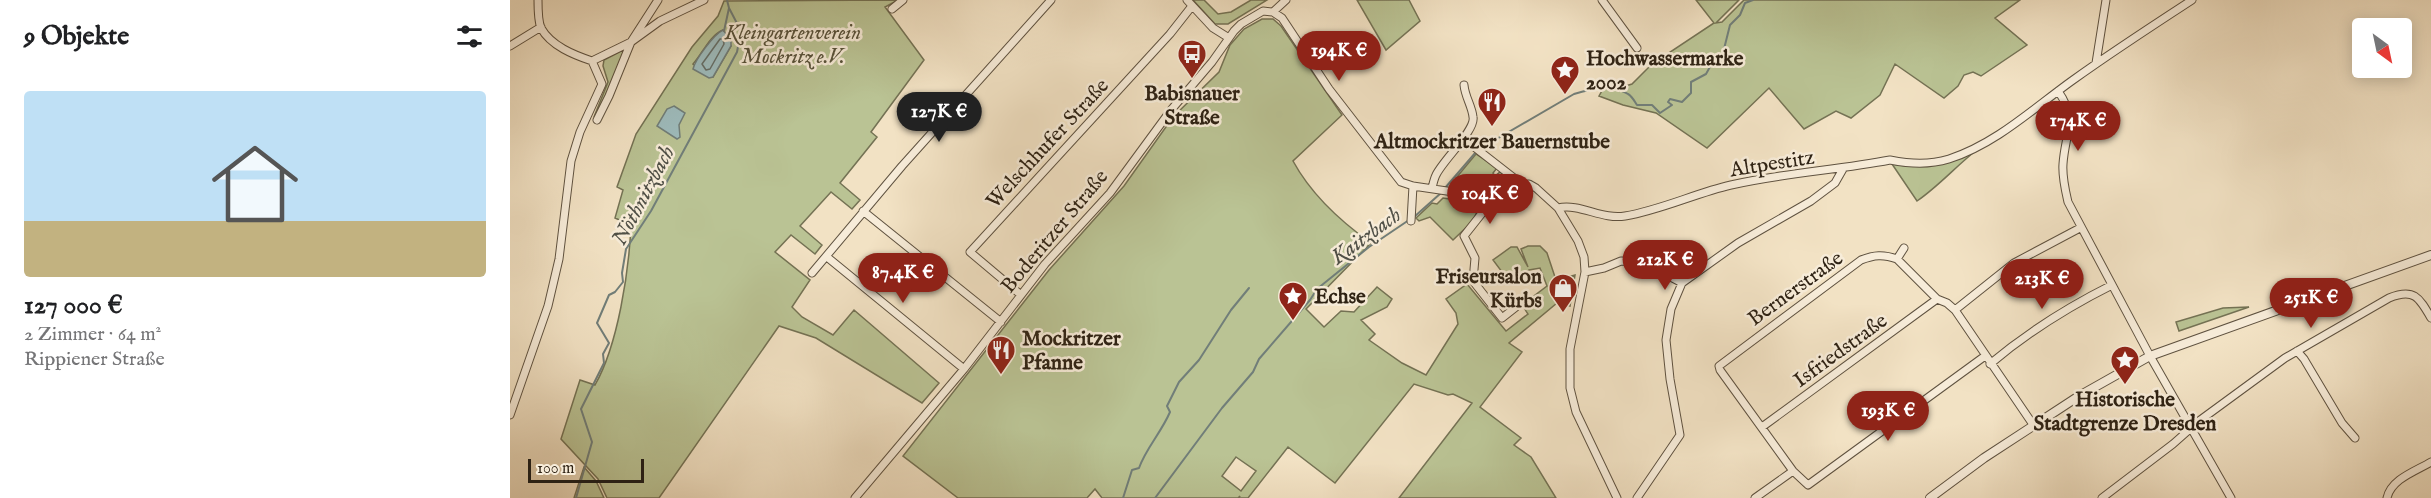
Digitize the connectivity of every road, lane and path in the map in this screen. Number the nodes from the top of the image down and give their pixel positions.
1 (538, 0) edge
2 (658, 0) edge
3 (704, 0) edge
4 (903, 0) edge
5 (1051, 0) edge
6 (1286, 0) edge
7 (1602, 0) edge
8 (2106, 0) edge
9 (2192, 0) edge
10 (1190, 3) edge
11 (892, 9) dead end
12 (1272, 12) junction
13 (541, 27) junction
14 (1229, 38) junction
15 (631, 42) junction
16 (510, 46) edge
17 (1637, 48) dead end
18 (592, 61) junction
19 (2096, 63) junction
20 (1464, 85) dead end
21 (2058, 91) junction
22 (597, 120) dead end
23 (1464, 139) junction
24 (1843, 169) junction
25 (1523, 185) junction
26 (1413, 186) junction
27 (1436, 189) junction
28 (1494, 198) junction
29 (1558, 208) junction
30 (863, 211) junction
31 (1412, 218) dead end
32 (2080, 228) junction
33 (1905, 248) dead end
34 (2431, 255) edge
35 (827, 257) junction
36 (1897, 259) junction
37 (1585, 272) junction
38 (812, 273) dead end
39 (1682, 283) junction
40 (2112, 285) junction
41 (1021, 295) junction
42 (1937, 299) junction
43 (1516, 307) dead end
44 (1955, 310) junction
45 (2431, 318) edge
46 (1001, 322) junction
47 (2297, 351) junction
48 (1985, 356) junction
49 (2150, 356) junction
50 (1990, 364) junction
51 (964, 369) junction
52 (510, 415) edge
53 (2034, 426) junction
54 (1762, 427) junction
55 (2190, 428) junction
56 (2355, 438) dead end
57 (2431, 462) edge
58 (1793, 471) junction
59 (855, 498) edge
60 (1617, 498) edge
61 (1637, 498) edge
62 (1755, 498) edge
63 (1930, 498) edge
64 (2102, 498) edge
65 (2231, 498) edge
66 (2387, 498) edge

1 - 13 street
2 - 15 street
3 - 15 street
4 - 11 street
5 - 30 street
6 - 12 street, Boderitzer Straße
7 - 17 street
8 - 19 street
9 - 19 street, Altpestitz
10 - 14 street
10 - 41 street, Welschhufer Straße
12 - 14 street, Boderitzer Straße
12 - 26 street
13 - 16 street
13 - 18 street
14 - 41 street, Boderitzer Straße
15 - 18 street
15 - 22 street
18 - 52 street
19 - 21 street, Altpestitz
20 - 23 street
21 - 24 street, Altpestitz
21 - 32 street
23 - 25 street
23 - 27 street
24 - 29 street, Altpestitz
24 - 39 street
25 - 28 street
25 - 29 street
26 - 27 street
26 - 31 street
27 - 28 street
28 - 43 street
29 - 37 street
30 - 35 street
30 - 46 street
32 - 40 street
32 - 44 street
33 - 36 street
34 - 49 street
35 - 38 street
35 - 51 street
36 - 42 street
36 - 54 street, Bernerstraße
37 - 39 street
37 - 60 street
39 - 61 street
40 - 49 street
40 - 50 street
41 - 46 street, Boderitzer Straße
42 - 44 street
42 - 54 street, Isfriedstraße
44 - 48 street
45 - 47 street
46 - 51 street, Boderitzer Straße
47 - 55 street
47 - 56 street
48 - 50 street
48 - 58 street
49 - 53 street
49 - 55 street
50 - 53 street
51 - 59 street, Boderitzer Straße
53 - 63 street
54 - 58 street
55 - 64 street
55 - 65 street
57 - 66 street
58 - 62 street

